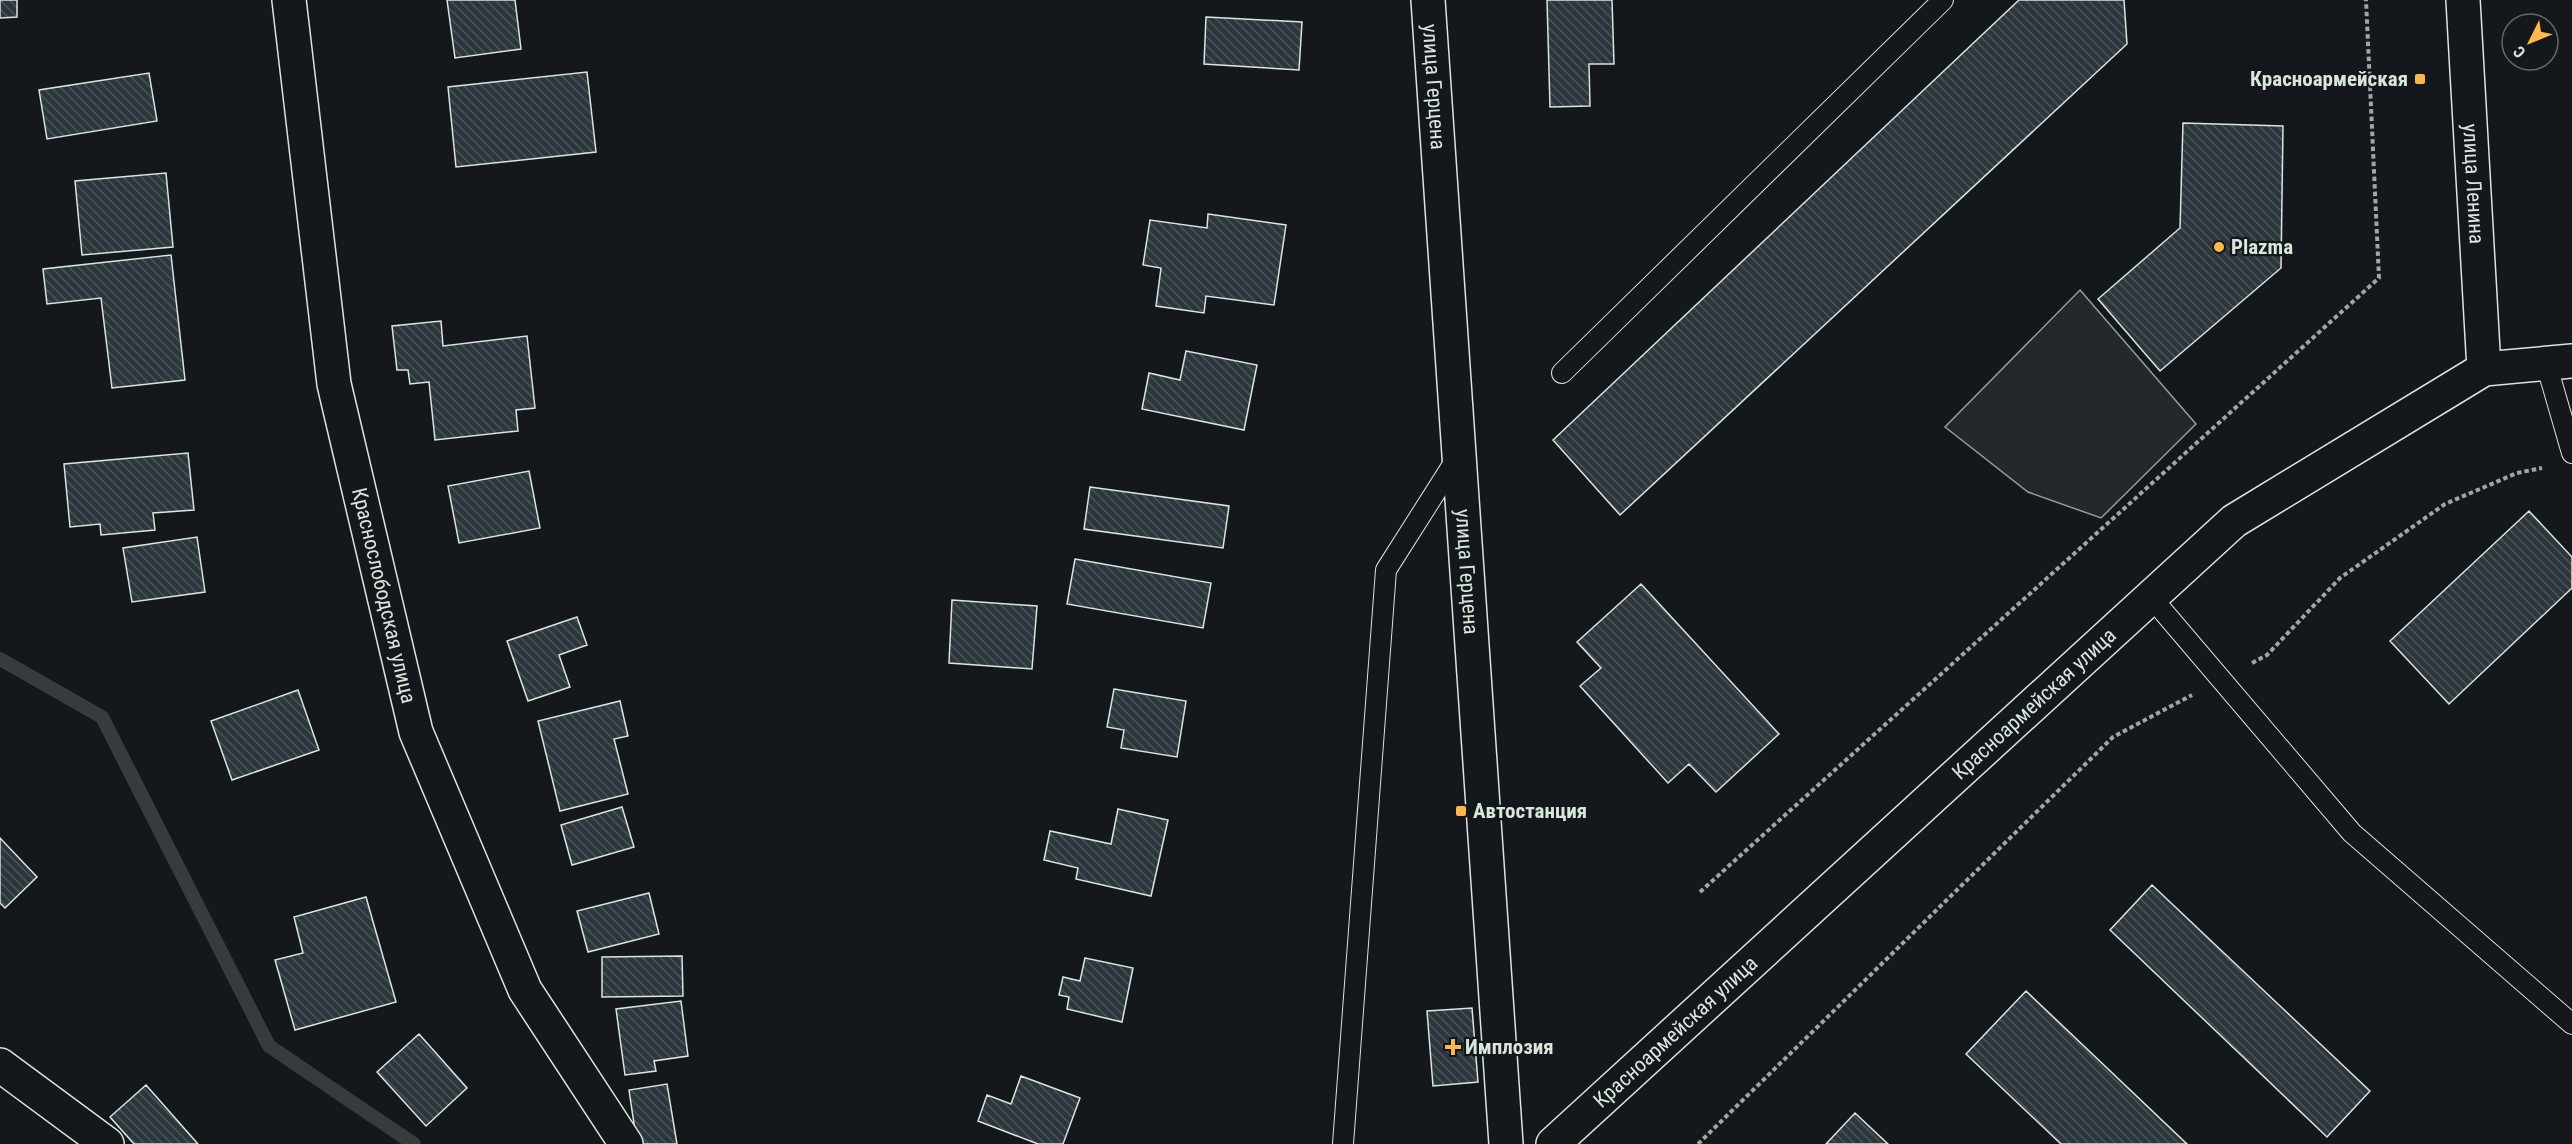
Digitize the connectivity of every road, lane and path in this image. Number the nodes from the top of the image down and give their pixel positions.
1 (289, 0) edge
2 (1428, 0) edge
3 (1943, 0) edge
4 (2366, 0) edge
5 (2463, 0) edge
6 (2559, 362) edge
7 (2484, 369) junction
8 (1562, 373) dead end
9 (2572, 453) edge
10 (1459, 454) junction
11 (2550, 466) dead end
12 (2151, 597) junction
13 (2220, 680) junction
14 (1700, 892) dead end
15 (2572, 1024) edge
16 (0, 1065) edge
17 (107, 1144) edge
18 (626, 1144) edge
19 (1343, 1144) edge
20 (1506, 1144) edge
21 (1554, 1144) edge
22 (1698, 1144) edge

1 - 18 street, Краснослободская улица
2 - 10 street, улица Герцена
3 - 8 lane
4 - 14 path
5 - 7 street, улица Ленина
6 - 7 street, Красноармейская улица
6 - 9 lane
7 - 12 street, Красноармейская улица
10 - 19 lane
10 - 20 street, улица Герцена
11 - 13 path
12 - 13 lane
12 - 21 street, Красноармейская улица
13 - 15 lane
13 - 22 path
16 - 17 street

